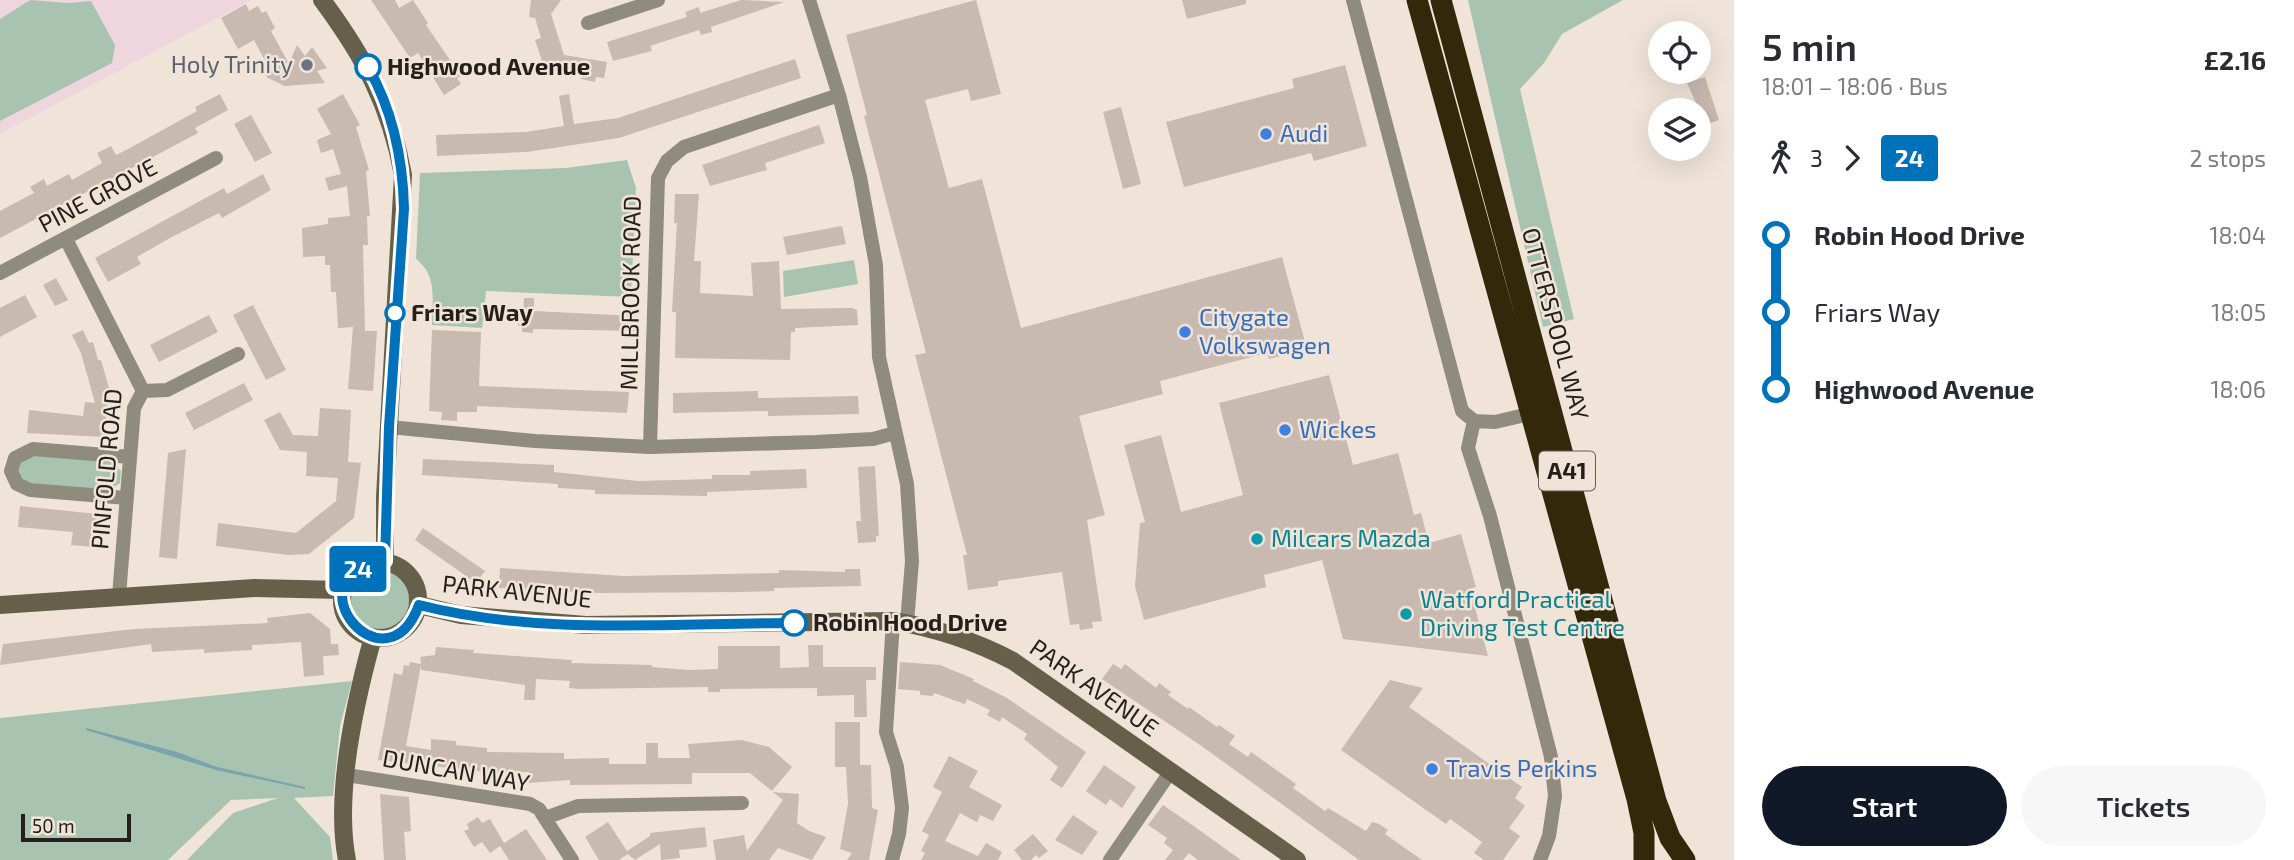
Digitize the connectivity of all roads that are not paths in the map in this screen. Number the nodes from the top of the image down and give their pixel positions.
1 (322, 0) edge
2 (658, 0) edge
3 (809, 0) edge
4 (1353, 0) edge
5 (1404, 0) edge
6 (1417, 0) edge
7 (1441, 0) edge
8 (1449, 0) edge
9 (588, 23) dead end
10 (1461, 76) junction
11 (839, 95) junction
12 (216, 158) dead end
13 (66, 239) junction
14 (1489, 271) junction
15 (0, 273) edge
16 (239, 354) dead end
17 (143, 391) junction
18 (1529, 414) junction
19 (1474, 421) junction
20 (389, 427) junction
21 (895, 433) junction
22 (650, 447) junction
23 (130, 457) junction
24 (6, 470) edge
25 (127, 498) junction
26 (385, 561) junction
27 (342, 590) junction
28 (119, 596) junction
29 (0, 604) edge
30 (419, 605) junction
31 (900, 622) junction
32 (373, 637) junction
33 (1171, 771) junction
34 (347, 775) junction
35 (742, 803) dead end
36 (545, 818) junction
37 (347, 860) edge
38 (572, 860) edge
39 (892, 860) edge
40 (1110, 860) edge
41 (1297, 860) edge
42 (1540, 860) edge
43 (1644, 860) edge
44 (1685, 860) edge

1 - 20 street
2 - 9 street
3 - 11 street
4 - 19 street
5 - 14 highway
6 - 14 highway, OTTERSPOOL WAY / A41
7 - 10 highway, OTTERSPOOL WAY / A41
8 - 10 highway
10 - 44 highway, OTTERSPOOL WAY / A41
11 - 21 street
11 - 22 street, MILLBROOK ROAD
12 - 13 street, PINE GROVE
13 - 15 street, PINE GROVE
13 - 17 street, PINFOLD ROAD
14 - 18 highway, OTTERSPOOL WAY / A41
16 - 17 street
17 - 23 street, PINFOLD ROAD
18 - 19 street, OTTERSPOOL WAY
18 - 43 highway, OTTERSPOOL WAY / A41
19 - 42 street
20 - 22 street
20 - 26 street
21 - 22 street
21 - 31 street
23 - 24 street
23 - 25 street, PINFOLD ROAD
24 - 25 street
25 - 28 street, PINFOLD ROAD
26 - 27 street
26 - 30 street
27 - 28 street
27 - 32 street
28 - 29 street
30 - 31 street, PARK AVENUE
30 - 32 street
31 - 33 street, PARK AVENUE
31 - 39 street
32 - 34 street
33 - 40 street
33 - 41 street, PARK AVENUE
34 - 36 street, DUNCAN WAY
34 - 37 street
35 - 36 street
36 - 38 street, DUNCAN WAY

